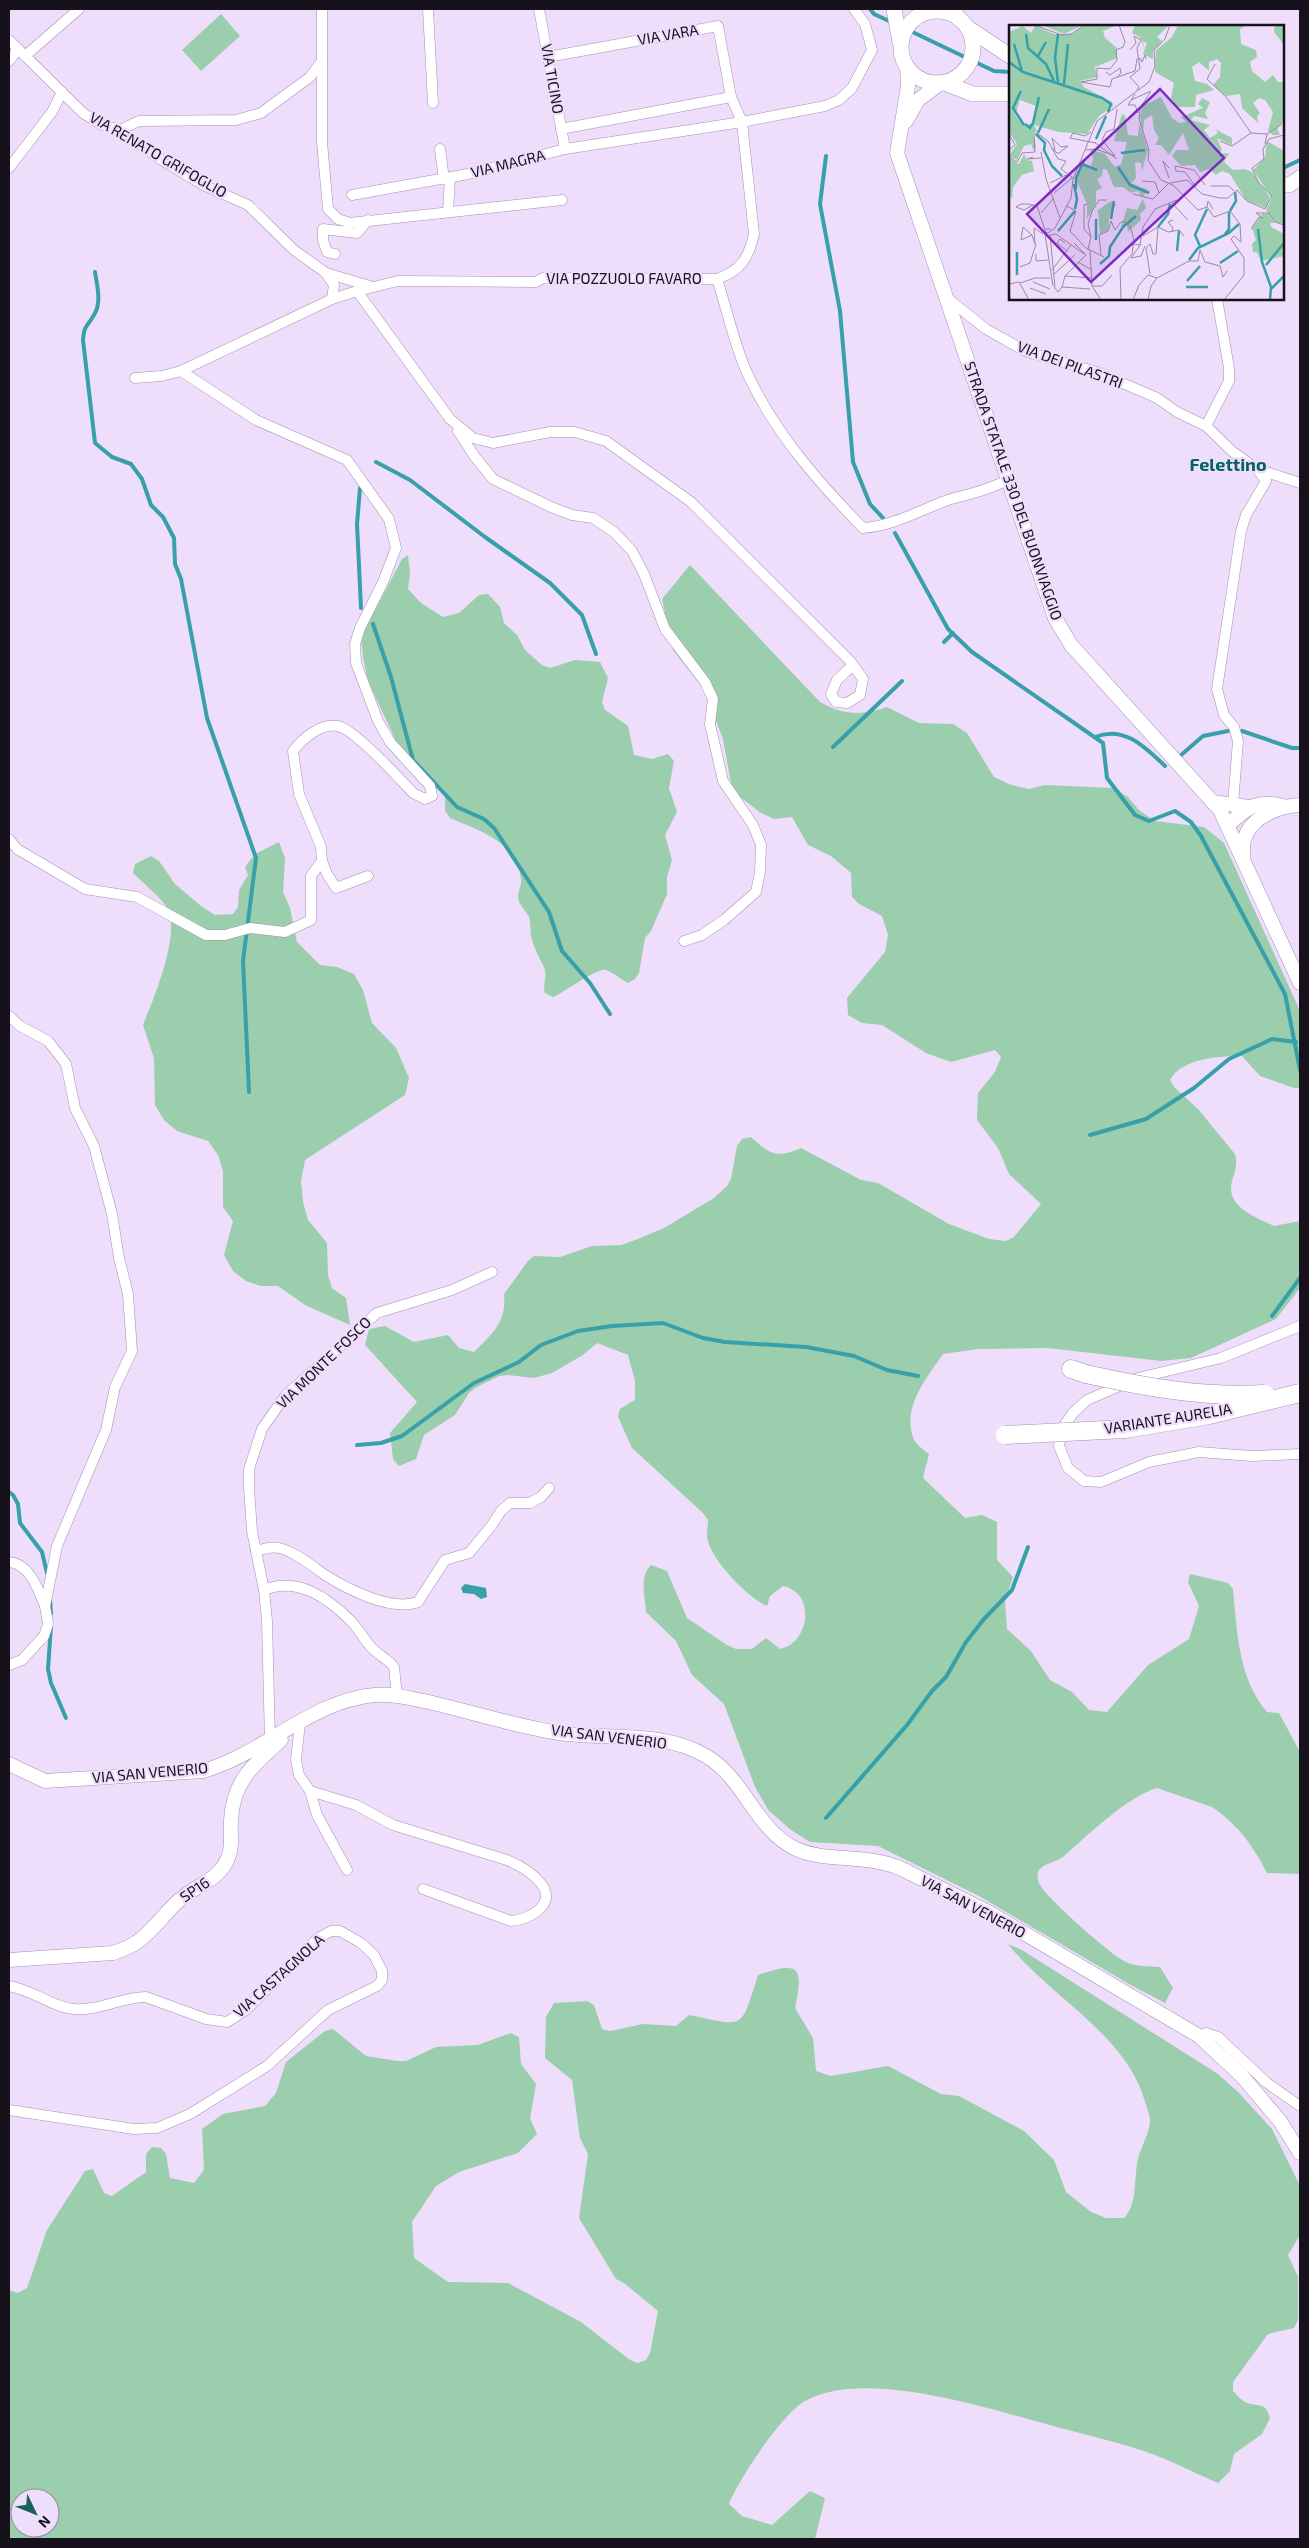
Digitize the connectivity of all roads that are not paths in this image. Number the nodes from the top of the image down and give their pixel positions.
1 (79, 9) edge
2 (322, 9) edge
3 (428, 9) edge
4 (539, 9) edge
5 (854, 9) edge
6 (895, 12) edge
7 (957, 16) edge
8 (903, 34) junction
9 (9, 40) edge
10 (22, 53) junction
11 (1009, 55) edge
12 (548, 57) junction
13 (9, 61) edge
14 (322, 61) junction
15 (907, 67) junction
16 (942, 82) junction
17 (62, 92) junction
18 (1009, 94) edge
19 (731, 97) junction
20 (433, 103) dead end
21 (742, 122) junction
22 (561, 129) junction
23 (120, 130) junction
24 (897, 142) junction
25 (440, 149) dead end
26 (565, 149) junction
27 (9, 168) edge
28 (447, 178) junction
29 (1300, 178) edge
30 (1284, 185) edge
31 (352, 195) dead end
32 (562, 200) dead end
33 (448, 211) junction
34 (368, 220) junction
35 (335, 254) dead end
36 (326, 273) junction
37 (717, 279) junction
38 (373, 287) junction
39 (356, 291) junction
40 (947, 298) junction
41 (332, 299) junction
42 (1217, 300) edge
43 (181, 371) junction
44 (135, 378) dead end
45 (450, 420) junction
46 (1206, 426) junction
47 (1257, 468) junction
48 (1007, 480) junction
49 (1300, 483) edge
50 (853, 666) dead end
51 (1212, 802) junction
52 (1233, 804) junction
53 (1300, 805) edge
54 (1249, 806) junction
55 (1283, 806) junction
56 (1254, 824) junction
57 (1229, 828) junction
58 (9, 840) edge
59 (1244, 860) junction
60 (322, 861) junction
61 (368, 876) dead end
62 (684, 942) dead end
63 (1300, 983) edge
64 (9, 1016) edge
65 (492, 1272) dead end
66 (1300, 1326) edge
67 (1079, 1371) dead end
68 (1300, 1392) edge
69 (1005, 1435) dead end
70 (1300, 1454) edge
71 (549, 1488) dead end
72 (256, 1551) junction
73 (9, 1562) edge
74 (264, 1590) junction
75 (46, 1606) junction
76 (9, 1665) edge
77 (397, 1696) junction
78 (300, 1723) junction
79 (270, 1740) junction
80 (9, 1764) edge
81 (310, 1791) junction
82 (347, 1870) dead end
83 (423, 1889) dead end
84 (9, 1960) edge
85 (9, 1986) edge
86 (1199, 2036) junction
87 (1300, 2106) edge
88 (9, 2110) edge
89 (1300, 2153) edge

1 - 10 street
2 - 14 street
3 - 20 street
4 - 12 street, VIA TICINO
5 - 21 street
6 - 8 main road
7 - 8 main road
7 - 11 main road
7 - 16 main road
8 - 15 main road
9 - 10 street, VIA RENATO GRIFOGLIO
10 - 13 street
10 - 17 street, VIA RENATO GRIFOGLIO
12 - 19 street, VIA VARA
12 - 22 street, VIA TICINO
14 - 23 street
14 - 34 street
15 - 16 main road
15 - 24 street
16 - 18 main road
16 - 24 street
17 - 23 street, VIA RENATO GRIFOGLIO
17 - 27 street
19 - 21 street, VIA VARA
19 - 22 street
21 - 26 street
21 - 37 street, VIA VARA
22 - 26 street, VIA TICINO
23 - 36 street, VIA RENATO GRIFOGLIO
24 - 40 street, STRADA STATALE 330 DEL BUONVIAGGIO
25 - 28 street
26 - 28 street, VIA MAGRA
28 - 31 street, VIA MAGRA
28 - 33 street, VIA MAGRA
29 - 30 main road
32 - 33 street
33 - 34 street
34 - 35 street
36 - 38 street, VIA RENATO GRIFOGLIO
36 - 41 street
37 - 38 street, VIA POZZUOLO FAVARO
37 - 48 street, VIA POZZUOLO FAVARO
38 - 39 street, VIA POZZUOLO FAVARO
39 - 41 street, VIA POZZUOLO FAVARO
39 - 45 street
40 - 46 street, VIA DEI PILASTRI
40 - 48 street, STRADA STATALE 330 DEL BUONVIAGGIO
41 - 43 street, VIA POZZUOLO FAVARO
42 - 46 street
43 - 44 street, VIA POZZUOLO FAVARO
43 - 60 street
45 - 50 street
45 - 62 street
46 - 47 street, VIA DEI PILASTRI
47 - 49 street, VIA DEI PILASTRI
47 - 52 street
48 - 51 street, STRADA STATALE 330 DEL BUONVIAGGIO
51 - 52 street
51 - 57 street, STRADA STATALE 330 DEL BUONVIAGGIO
52 - 54 street
53 - 55 street
54 - 55 street
54 - 57 street
55 - 56 street
56 - 57 street
56 - 59 street
57 - 59 street, STRADA STATALE 330 DEL BUONVIAGGIO
58 - 60 street
59 - 63 street, STRADA STATALE 330 DEL BUONVIAGGIO
60 - 61 street
64 - 75 street
65 - 72 street, VIA MONTE FOSCO
66 - 70 street
67 - 68 highway, bridge
68 - 69 highway, VARIANTE AURELIA, bridge
71 - 72 street
72 - 74 street, VIA MONTE FOSCO
73 - 75 street
74 - 77 street
74 - 79 street, VIA MONTE FOSCO
75 - 76 street
77 - 78 street, VIA SAN VENERIO
77 - 86 street, VIA SAN VENERIO
78 - 79 street, VIA SAN VENERIO
78 - 81 street
78 - 84 street, SP16 / SP16
79 - 80 street, VIA SAN VENERIO
81 - 82 street
81 - 83 street
85 - 88 street, VIA CASTAGNOLA
86 - 87 street
86 - 89 street, VIA SAN VENERIO

